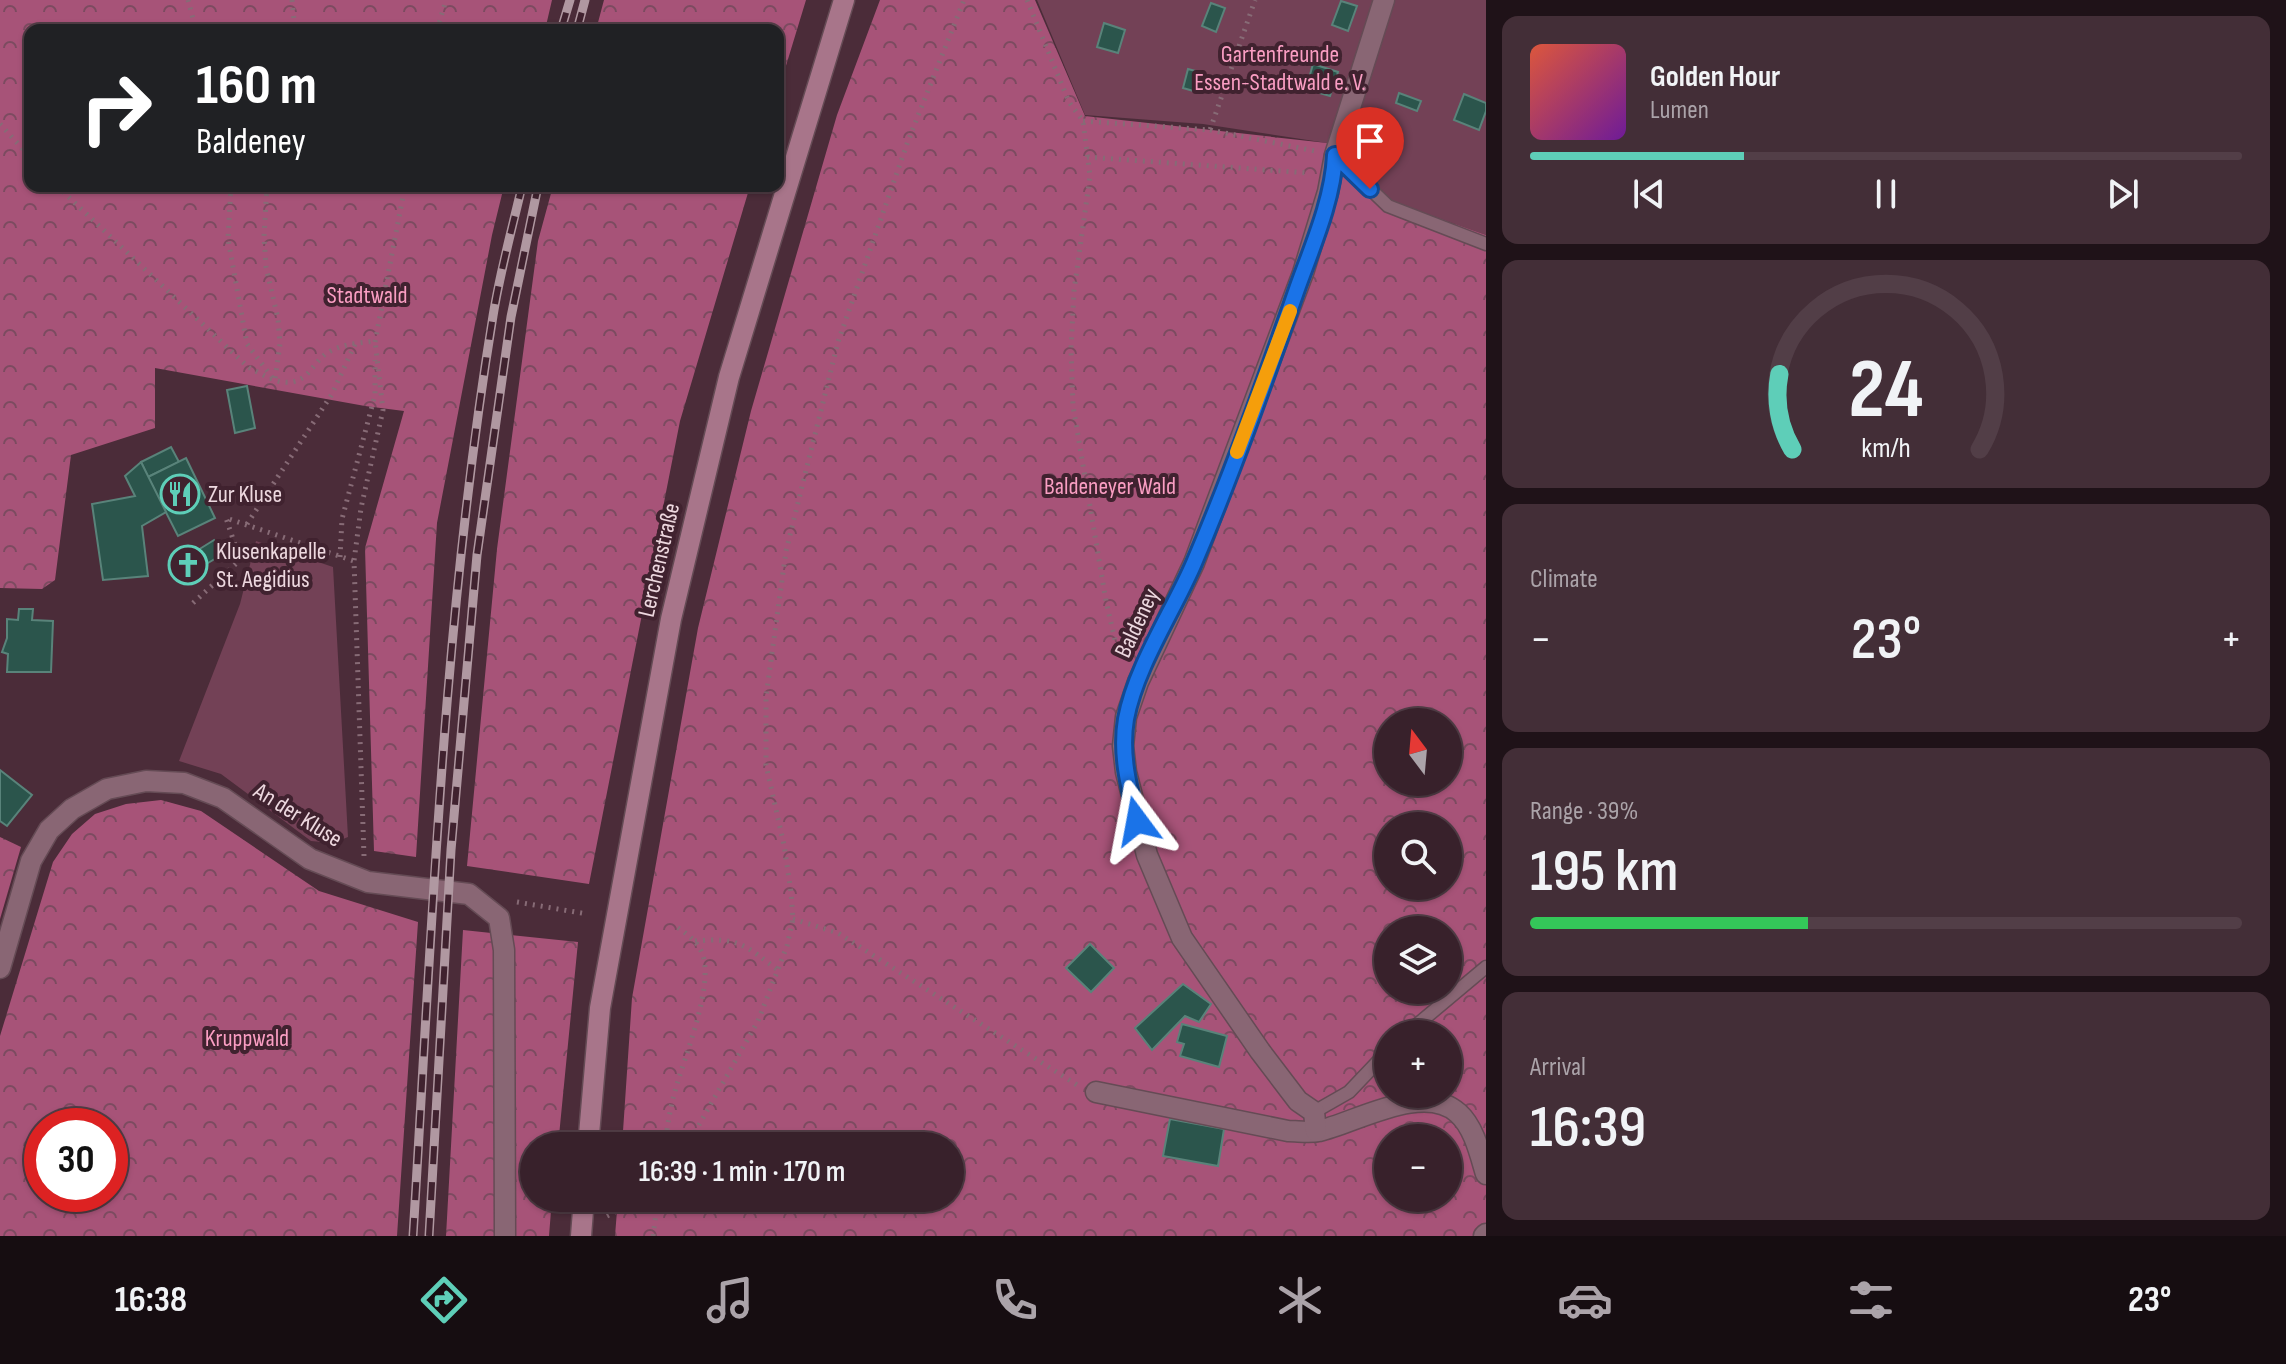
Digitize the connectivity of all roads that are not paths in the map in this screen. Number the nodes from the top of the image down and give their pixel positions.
1 (844, 0) edge
2 (1384, 0) edge
3 (1334, 158) junction
4 (1486, 244) edge
5 (1486, 967) edge
6 (0, 968) edge
7 (1423, 1020) edge
8 (1374, 1066) edge
9 (1096, 1092) road end
10 (1315, 1122) junction
11 (589, 1132) edge
12 (1486, 1174) edge
13 (583, 1212) edge
14 (581, 1233) edge
15 (505, 1236) edge

1 - 11 main road, Lerchenstraße
2 - 3 street, Baldeney
3 - 4 lane
3 - 10 street, Baldeney
5 - 7 lane
6 - 15 street, An der Kluse
8 - 10 lane
9 - 10 street
10 - 12 street
13 - 14 main road

